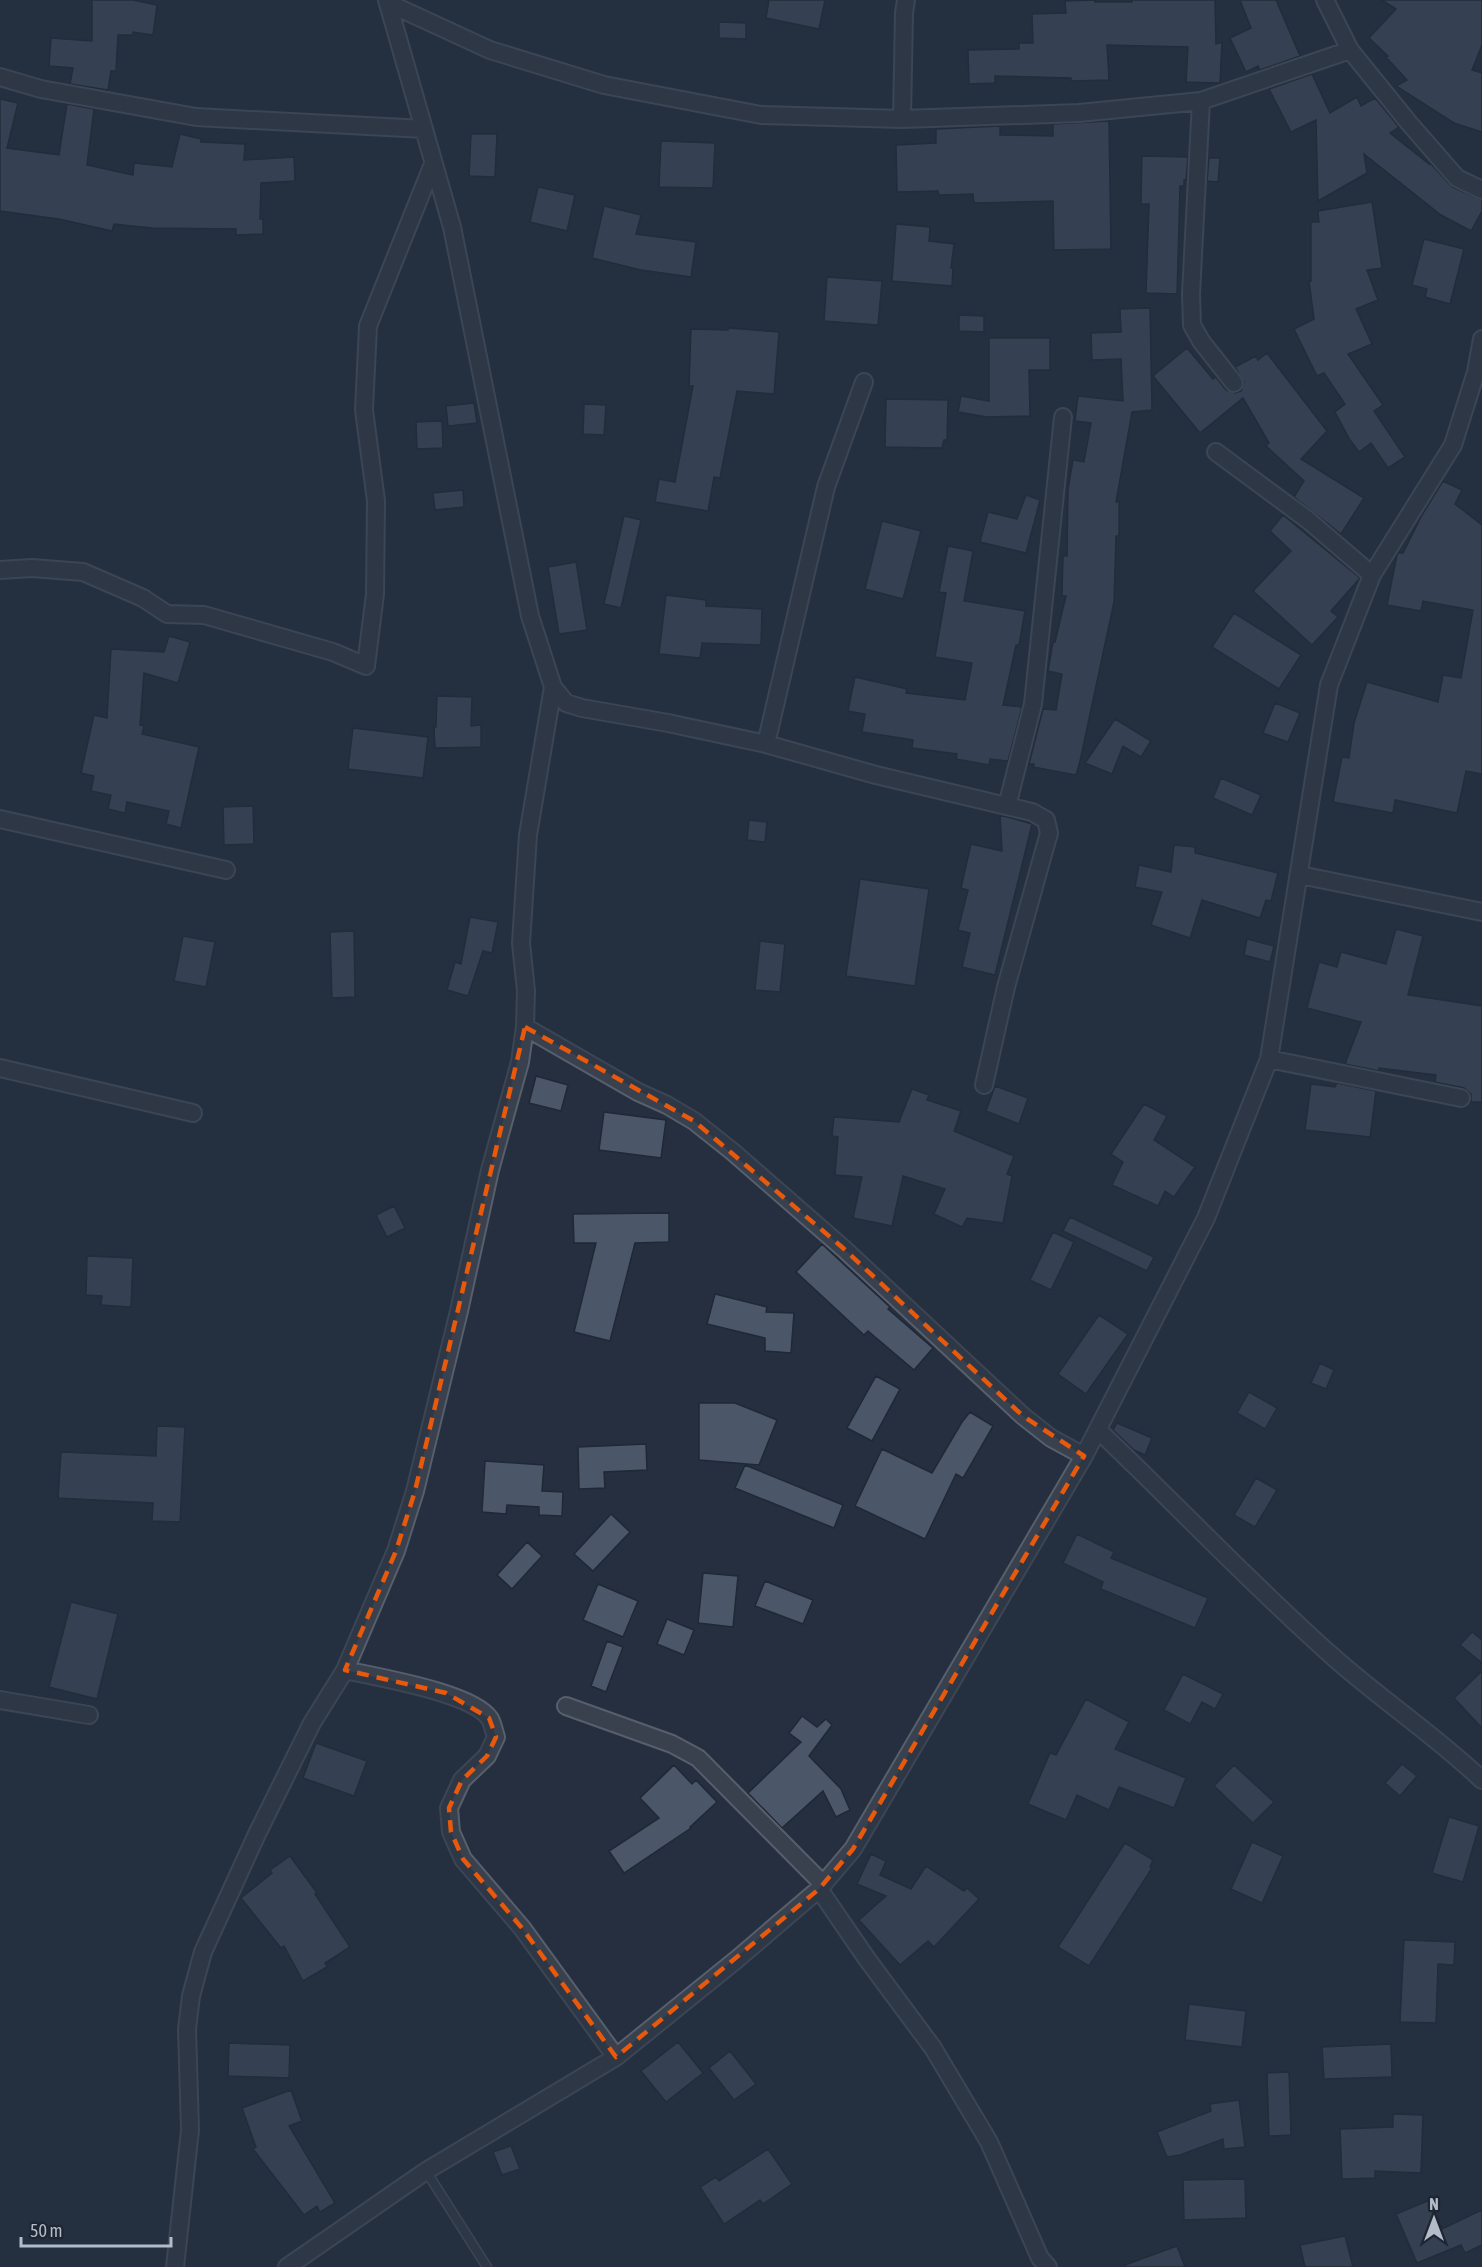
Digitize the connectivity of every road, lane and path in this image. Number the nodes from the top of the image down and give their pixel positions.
1 (906, 0) edge
2 (1325, 0) edge
3 (387, 2) edge
4 (1350, 50) junction
5 (0, 77) edge
6 (1201, 101) junction
7 (902, 119) junction
8 (424, 129) junction
9 (433, 164) junction
10 (1482, 190) edge
11 (1482, 339) edge
12 (864, 382) dead end
13 (1234, 383) dead end
14 (1063, 417) dead end
15 (1216, 452) dead end
16 (0, 570) edge
17 (1372, 575) junction
18 (553, 687) junction
19 (766, 744) junction
20 (1007, 806) junction
21 (0, 819) edge
22 (226, 870) dead end
23 (1300, 875) junction
24 (1482, 912) edge
25 (525, 1027) junction
26 (1269, 1059) junction
27 (0, 1068) edge
28 (984, 1085) dead end
29 (1461, 1098) dead end
30 (194, 1113) dead end
31 (1098, 1430) junction
32 (1084, 1456) junction
33 (345, 1670) junction
34 (0, 1700) edge
35 (566, 1706) dead end
36 (89, 1715) dead end
37 (1482, 1780) edge
38 (821, 1887) junction
39 (616, 2056) junction
40 (426, 2171) junction
41 (175, 2267) edge
42 (286, 2267) edge
43 (487, 2267) edge
44 (1047, 2267) edge

1 - 7 street
2 - 4 street
3 - 7 street
3 - 8 street
4 - 6 street
4 - 10 street
5 - 8 street
6 - 7 street
6 - 13 street
8 - 9 street
9 - 16 street
9 - 18 street
11 - 17 street
12 - 19 street
14 - 20 street
15 - 17 street
17 - 23 street
18 - 19 street
18 - 25 street
19 - 20 street
20 - 28 street
21 - 22 street
23 - 24 street
23 - 26 street
25 - 32 street
25 - 33 street
26 - 29 street
26 - 31 street
27 - 30 street
31 - 32 street
31 - 37 street
32 - 38 street
33 - 39 street
33 - 41 street
34 - 36 street
35 - 38 street
38 - 39 street
38 - 44 street
39 - 40 street
40 - 42 street
40 - 43 lane

